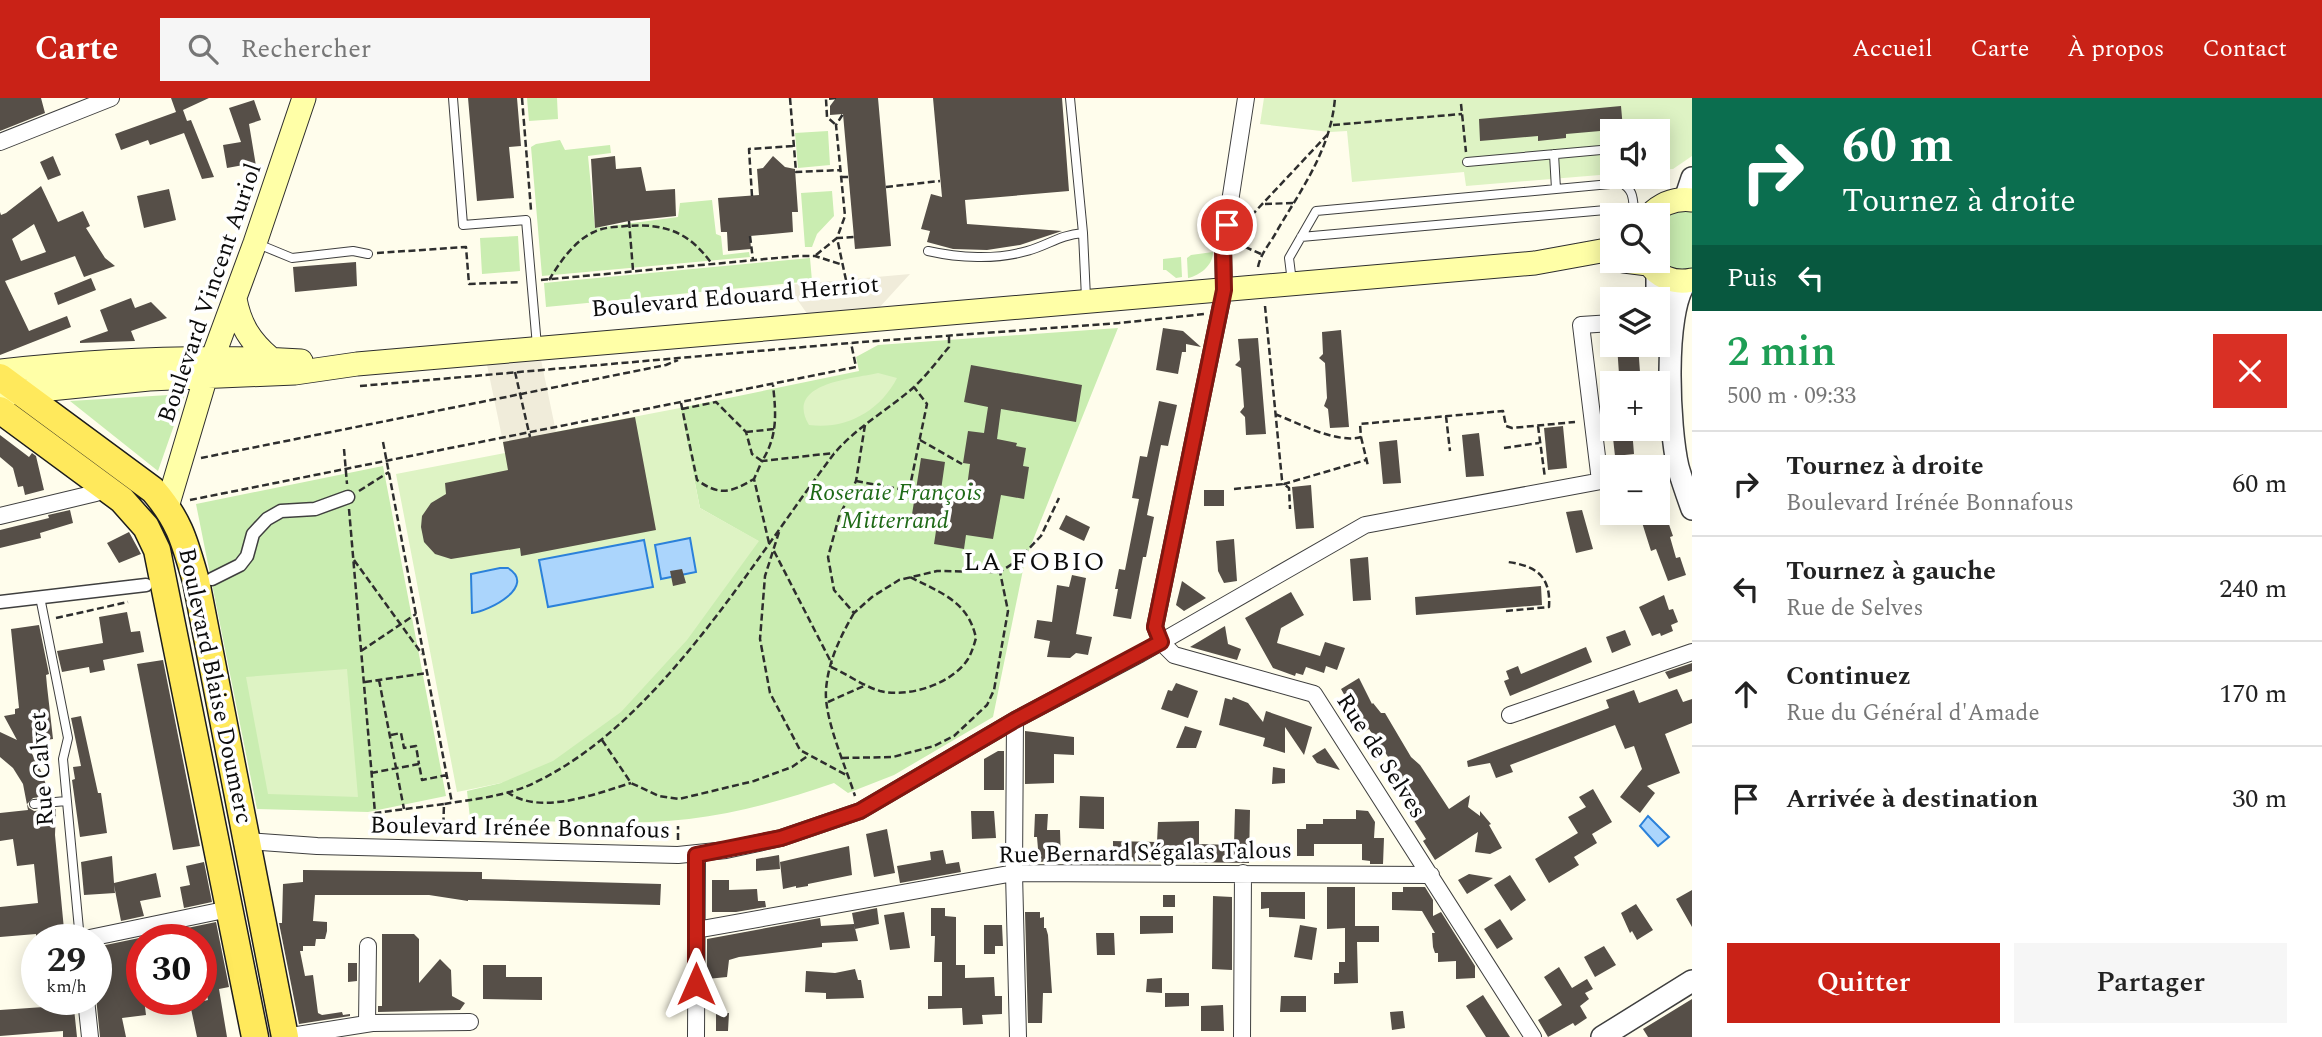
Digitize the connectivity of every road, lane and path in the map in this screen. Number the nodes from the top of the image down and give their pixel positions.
1 (111, 98) edge
2 (304, 98) edge
3 (453, 98) edge
4 (522, 98) edge
5 (790, 98) edge
6 (836, 98) edge
7 (1070, 98) edge
8 (1246, 98) edge
9 (1335, 98) edge
10 (1461, 104) dead end
11 (843, 114) dead end
12 (1462, 114) junction
13 (519, 123) dead end
14 (524, 123) junction
15 (836, 125) junction
16 (1332, 125) junction
17 (1330, 132) junction
18 (0, 142) edge
19 (794, 146) junction
20 (1600, 150) edge
21 (1554, 154) junction
22 (1467, 162) joint
23 (796, 164) junction
24 (790, 168) dead end
25 (841, 170) junction
26 (841, 177) junction
27 (849, 177) dead end
28 (940, 181) dead end
29 (886, 187) dead end
30 (1556, 189) junction
31 (1690, 193) edge
32 (752, 196) dead end
33 (1293, 203) junction
34 (1637, 203) edge
35 (1664, 203) edge
36 (1263, 204) junction
37 (1600, 211) edge
38 (531, 215) dead end
39 (629, 224) junction
40 (1083, 233) junction
41 (750, 236) dead end
42 (854, 237) dead end
43 (1301, 237) junction
44 (838, 238) junction
45 (255, 243) junction
46 (928, 251) dead end
47 (1600, 251) edge
48 (368, 254) joint
49 (1261, 254) junction
50 (816, 256) junction
51 (753, 260) junction
52 (1600, 262) edge
53 (1535, 263) junction
54 (712, 264) junction
55 (843, 265) junction
56 (633, 271) junction
57 (1661, 273) edge
58 (1258, 279) junction
59 (549, 280) junction
60 (846, 280) dead end
61 (532, 281) junction
62 (1689, 281) edge
63 (1292, 284) junction
64 (1142, 287) dead end
65 (1224, 290) junction
66 (1085, 293) junction
67 (1180, 293) junction
68 (235, 299) junction
69 (1219, 313) junction
70 (790, 317) dead end
71 (1600, 324) edge
72 (949, 340) dead end
73 (850, 343) junction
74 (537, 345) junction
75 (1658, 357) edge
76 (270, 358) junction
77 (334, 358) dead end
78 (682, 358) junction
79 (209, 367) junction
80 (0, 371) edge
81 (515, 372) junction
82 (359, 375) junction
83 (772, 384) junction
84 (914, 387) junction
85 (6, 388) edge
86 (520, 394) junction
87 (681, 402) junction
88 (682, 409) junction
89 (0, 410) edge
90 (1275, 414) junction
91 (1446, 416) junction
92 (1575, 422) dead end
93 (865, 425) junction
94 (1538, 425) junction
95 (774, 429) junction
96 (746, 432) junction
97 (530, 435) junction
98 (1361, 437) junction
99 (920, 440) junction
100 (383, 442) dead end
101 (1674, 442) junction
102 (1539, 443) junction
103 (1504, 448) dead end
104 (344, 449) dead end
105 (1450, 451) dead end
106 (835, 453) junction
107 (1602, 455) edge
108 (198, 458) dead end
109 (1670, 459) edge
110 (1366, 460) junction
111 (387, 461) junction
112 (762, 461) junction
113 (962, 464) dead end
114 (1368, 466) dead end
115 (346, 469) junction
116 (1670, 471) edge
117 (389, 472) junction
118 (754, 479) junction
119 (856, 481) junction
120 (1600, 481) edge
121 (1284, 484) junction
122 (104, 485) junction
123 (1234, 489) dead end
124 (909, 491) junction
125 (1547, 491) junction
126 (915, 492) dead end
127 (348, 497) junction
128 (1059, 499) dead end
129 (178, 503) junction
130 (1290, 509) dead end
131 (1692, 509) edge
132 (0, 516) edge
133 (779, 530) junction
134 (769, 543) junction
135 (773, 550) junction
136 (354, 559) junction
137 (1508, 562) dead end
138 (1000, 572) junction
139 (910, 577) junction
140 (212, 579) dead end
141 (146, 585) dead end
142 (40, 597) junction
143 (133, 601) dead end
144 (0, 602) edge
145 (1506, 611) dead end
146 (854, 613) junction
147 (416, 614) junction
148 (45, 621) junction
149 (401, 624) junction
150 (1161, 642) junction
151 (361, 651) junction
152 (1692, 652) edge
153 (424, 657) junction
154 (831, 665) junction
155 (427, 673) junction
156 (379, 680) junction
157 (364, 682) junction
158 (866, 685) junction
159 (828, 702) junction
160 (1510, 715) dead end
161 (1015, 720) junction
162 (390, 735) junction
163 (601, 739) junction
164 (809, 755) junction
165 (842, 758) junction
166 (419, 764) junction
167 (396, 768) junction
168 (371, 773) junction
169 (447, 775) junction
170 (848, 776) junction
171 (631, 782) junction
172 (507, 792) junction
173 (66, 801) junction
174 (452, 803) junction
175 (34, 804) dead end
176 (444, 804) junction
177 (404, 809) junction
178 (860, 811) junction
179 (247, 841) junction
180 (442, 849) junction
181 (696, 855) junction
182 (1014, 873) junction
183 (1243, 873) junction
184 (1431, 874) junction
185 (229, 909) junction
186 (78, 924) edge
187 (696, 930) junction
188 (112, 933) edge
189 (368, 946) dead end
190 (1692, 981) edge
191 (88, 1015) edge
192 (470, 1021) dead end
193 (367, 1024) junction
194 (401, 1029) edge
195 (90, 1037) edge
196 (255, 1037) edge
197 (285, 1037) edge
198 (696, 1037) edge
199 (1018, 1037) edge
200 (1242, 1037) edge
201 (1534, 1037) edge
202 (1602, 1037) edge

1 - 18 street
2 - 45 main road, Boulevard Vincent Auriol
3 - 61 lane
4 - 14 path
5 - 19 path
6 - 15 path
7 - 40 lane
8 - 65 street
9 - 16 path
10 - 12 path
11 - 15 path
12 - 16 path
12 - 22 path
13 - 14 path
14 - 38 path
15 - 25 path
16 - 17 path
17 - 33 path
17 - 36 path
19 - 23 path
19 - 32 path
20 - 21 lane
21 - 22 lane
21 - 30 lane
23 - 24 path
23 - 25 path
25 - 26 path
26 - 27 path
26 - 44 path
28 - 29 path
30 - 34 lane
30 - 43 lane
31 - 35 main road
33 - 36 path
33 - 49 path
36 - 49 path
37 - 43 lane
39 - 54 path
39 - 56 path
39 - 59 path
40 - 46 lane
40 - 66 lane
41 - 51 path
42 - 44 path
43 - 63 lane
44 - 50 path
44 - 55 path
45 - 48 lane
45 - 68 main road, Boulevard Vincent Auriol
47 - 53 main road, Boulevard Edouard Herriot
48 - 61 path
49 - 58 path
50 - 51 path
50 - 55 path
51 - 54 path
52 - 53 main road, Boulevard Edouard Herriot
53 - 63 main road, Boulevard Edouard Herriot
54 - 56 path
55 - 60 path
56 - 59 path
57 - 62 main road
58 - 63 main road, Boulevard Edouard Herriot
58 - 65 main road, Boulevard Edouard Herriot
58 - 90 path
59 - 61 path
61 - 74 lane
62 - 101 street
64 - 67 lane, Boulevard Edouard Herriot
65 - 67 main road, Boulevard Edouard Herriot
65 - 69 street
66 - 67 main road, Boulevard Edouard Herriot
66 - 74 main road, Boulevard Edouard Herriot
68 - 76 main road
68 - 79 main road, Boulevard Vincent Auriol
69 - 73 path
69 - 150 street
70 - 74 lane, Boulevard Edouard Herriot
71 - 107 street
72 - 84 path
73 - 78 path
73 - 83 path
74 - 77 lane, Boulevard Edouard Herriot
74 - 82 main road, Boulevard Edouard Herriot
75 - 101 street
76 - 79 main road, Boulevard Edouard Herriot
76 - 82 main road, Boulevard Edouard Herriot
78 - 81 path
78 - 86 path
79 - 80 main road
79 - 82 main road, Boulevard Edouard Herriot
79 - 85 main road
79 - 129 main road, Boulevard Vincent Auriol
81 - 82 path
81 - 86 path
83 - 87 path
83 - 95 path
84 - 93 path
84 - 99 path
85 - 129 main road, Boulevard Blaise Doumerc
86 - 97 path
86 - 108 path
87 - 88 path
87 - 97 path
88 - 96 path
88 - 118 path
89 - 122 main road, Boulevard Blaise Doumerc
90 - 98 path
90 - 121 path
91 - 94 path
91 - 98 path
91 - 105 path
92 - 94 path
93 - 106 path
93 - 119 path
94 - 102 path
95 - 96 path
95 - 112 path
96 - 112 path
97 - 111 path
98 - 110 path
99 - 113 path
99 - 124 path
100 - 111 path
101 - 109 street
102 - 103 path
102 - 125 path
104 - 115 path
106 - 112 path
106 - 133 path
110 - 114 path
110 - 121 path
111 - 115 path
111 - 117 path
112 - 118 path
115 - 127 path
115 - 129 path
116 - 131 street
117 - 127 path
117 - 147 path
118 - 134 path
119 - 124 path
119 - 146 path
120 - 125 street, Boulevard Irénée Bonnafous
121 - 123 path
121 - 130 path
122 - 132 street
122 - 185 main road, Boulevard Blaise Doumerc
124 - 126 path
125 - 150 street, Boulevard Irénée Bonnafous
127 - 136 path
127 - 140 street
128 - 138 path
129 - 179 main road, Boulevard Blaise Doumerc
133 - 134 path
133 - 135 path
134 - 163 path
135 - 154 path
135 - 164 path
136 - 149 path
136 - 151 path
137 - 145 path
138 - 139 path
138 - 165 path
139 - 146 path
139 - 158 path
141 - 142 street
142 - 144 street
142 - 148 lane, Rue Calvet
143 - 148 path
146 - 154 path
147 - 149 path
147 - 153 path
148 - 173 lane, Rue Calvet
149 - 151 path
149 - 153 path
150 - 161 street, Boulevard Irénée Bonnafous
150 - 184 street, Rue de Selves
151 - 157 path
152 - 160 street
153 - 155 path
154 - 158 path
154 - 159 path
155 - 156 path
155 - 169 path
156 - 157 path
156 - 162 path
157 - 168 path
158 - 159 path
159 - 165 path
161 - 178 street, Boulevard Irénée Bonnafous
161 - 182 street
162 - 166 path
162 - 167 path
163 - 171 path
163 - 172 path
164 - 170 path
164 - 171 path
165 - 170 path
166 - 167 path
166 - 169 path
167 - 168 path
167 - 177 path
168 - 177 path
169 - 174 path
170 - 178 path
171 - 172 path
172 - 174 path
173 - 175 lane
173 - 186 lane, Rue Calvet
174 - 176 path
176 - 177 path
176 - 180 path
178 - 181 street, Boulevard Irénée Bonnafous
179 - 180 street, Boulevard Irénée Bonnafous
179 - 197 main road, Boulevard Blaise Doumerc
180 - 181 street, Boulevard Irénée Bonnafous
181 - 187 street
182 - 183 street, Rue Bernard Ségalas Talous
182 - 187 street, Rue Bernard Ségalas Talous
182 - 199 street
183 - 184 street, Rue Bernard Ségalas Talous
183 - 200 street
184 - 201 street, Rue de Selves
185 - 188 street, Rue Calvet
185 - 196 main road, Boulevard Blaise Doumerc
187 - 198 street
189 - 193 street
190 - 202 street
191 - 195 street
192 - 194 street
193 - 194 street
193 - 197 street

